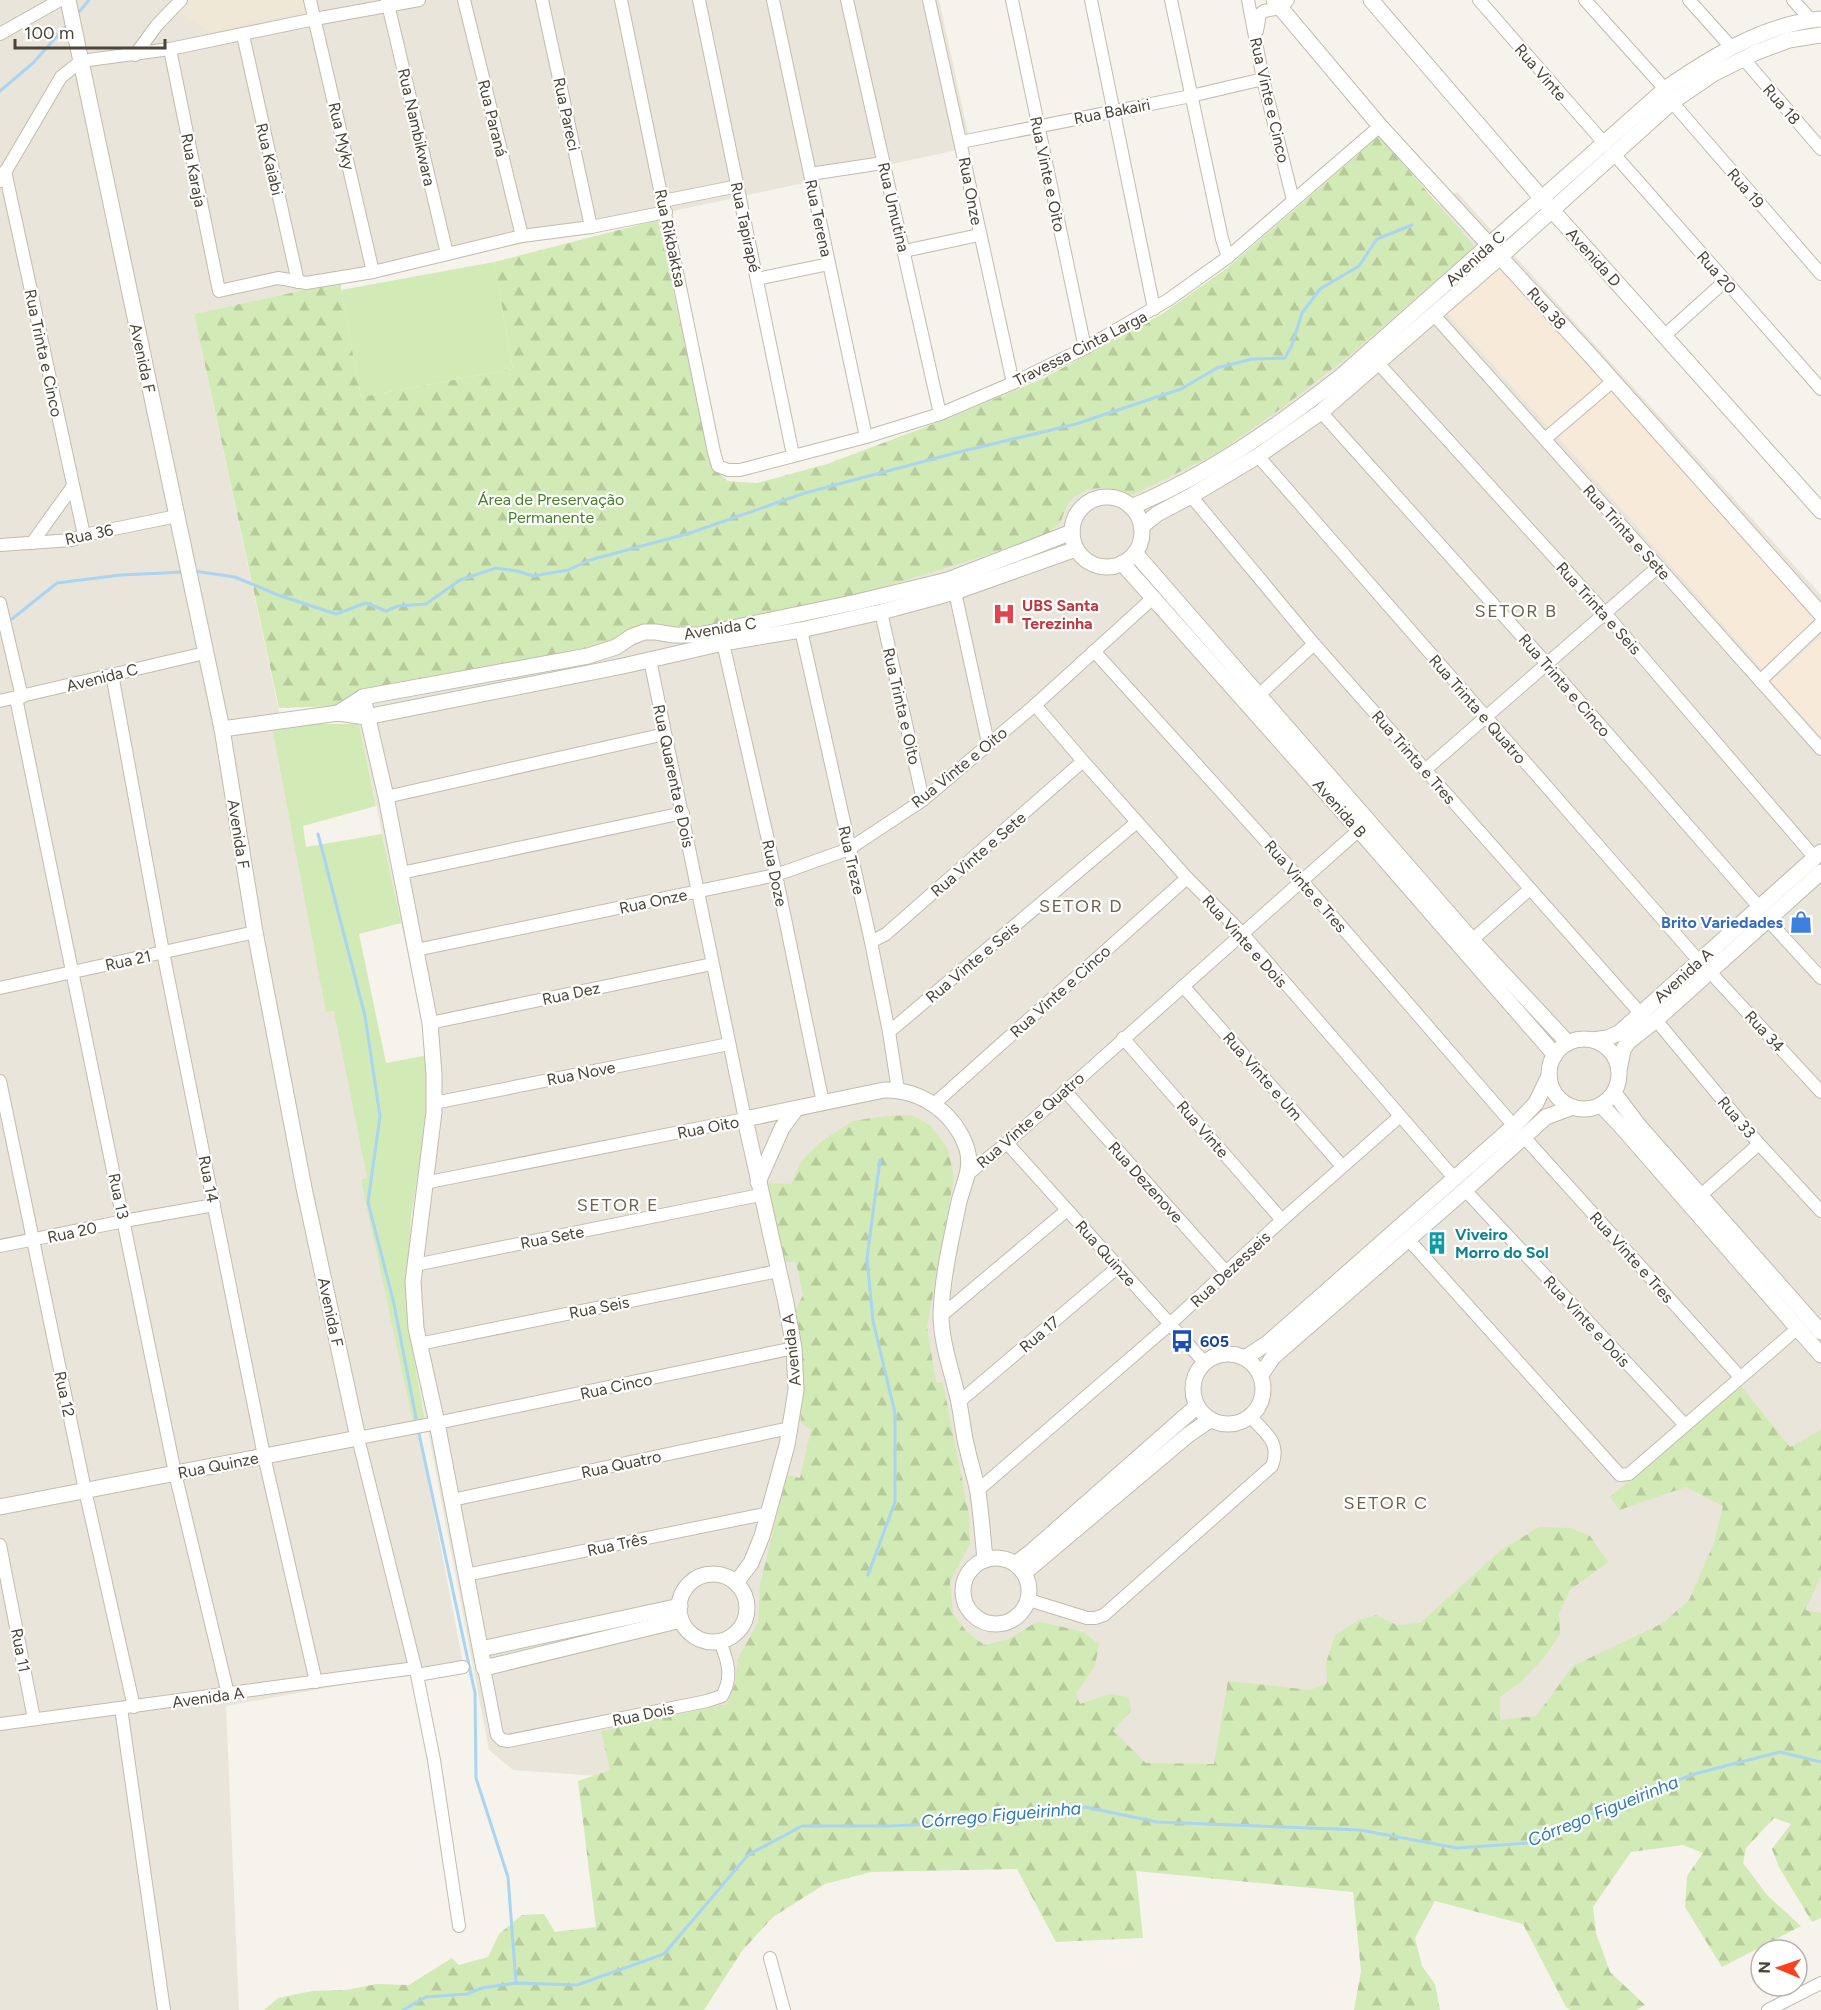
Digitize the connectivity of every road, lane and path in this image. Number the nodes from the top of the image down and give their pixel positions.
1 (60, 0) edge
2 (68, 0) edge
3 (180, 0) edge
4 (310, 0) edge
5 (419, 0) edge
6 (464, 0) edge
7 (542, 0) edge
8 (621, 0) edge
9 (699, 0) edge
10 (773, 0) edge
11 (847, 0) edge
12 (929, 0) edge
13 (1012, 0) edge
14 (1091, 0) edge
15 (1171, 0) edge
16 (1248, 0) edge
17 (1371, 0) edge
18 (1479, 0) edge
19 (1585, 0) edge
20 (1689, 0) edge
21 (1793, 0) edge
22 (388, 3) edge
23 (1281, 3) edge
24 (315, 19) junction
25 (1816, 20) edge
26 (0, 34) edge
27 (243, 35) junction
28 (1821, 35) edge
29 (1256, 38) junction
30 (170, 49) junction
31 (1738, 53) junction
32 (135, 55) junction
33 (81, 61) junction
34 (1263, 79) junction
35 (1669, 95) junction
36 (1191, 96) junction
37 (1114, 111) junction
38 (1037, 126) junction
39 (1380, 126) junction
40 (961, 142) junction
41 (1608, 148) junction
42 (1821, 149) edge
43 (883, 163) junction
44 (810, 174) junction
45 (3, 176) edge
46 (738, 186) junction
47 (1293, 200) junction
48 (1547, 203) junction
49 (664, 206) junction
50 (591, 227) junction
51 (979, 235) junction
52 (522, 236) junction
53 (904, 251) junction
54 (1495, 251) junction
55 (447, 254) junction
56 (1228, 256) junction
57 (829, 264) junction
58 (373, 272) junction
59 (1821, 274) edge
60 (757, 279) junction
61 (1725, 281) junction
62 (298, 282) junction
63 (1154, 309) junction
64 (1434, 315) junction
65 (1664, 336) junction
66 (1085, 348) junction
67 (1378, 363) junction
68 (1613, 381) junction
69 (1013, 383) junction
70 (1821, 389) edge
71 (1321, 412) junction
72 (940, 414) junction
73 (866, 436) junction
74 (1545, 439) junction
75 (793, 455) junction
76 (1258, 456) junction
77 (728, 470) joint
78 (73, 486) junction
79 (1191, 496) junction
80 (1131, 507) junction
81 (1821, 512) edge
82 (177, 516) junction
83 (1141, 527) junction
84 (1072, 532) junction
85 (84, 535) junction
86 (32, 543) junction
87 (0, 545) edge
88 (1076, 549) junction
89 (1135, 554) junction
90 (1122, 564) junction
91 (1658, 567) junction
92 (955, 592) junction
93 (1154, 597) junction
94 (0, 603) edge
95 (881, 612) junction
96 (1604, 612) junction
97 (1821, 614) edge
98 (1821, 623) edge
99 (801, 630) junction
100 (660, 632) junction
101 (626, 641) junction
102 (723, 643) junction
103 (1314, 644) junction
104 (1094, 651) junction
105 (205, 653) junction
106 (650, 660) junction
107 (1546, 663) junction
108 (112, 674) junction
109 (1760, 681) junction
110 (1259, 695) junction
111 (19, 697) junction
112 (363, 697) junction
113 (0, 701) edge
114 (1035, 705) junction
115 (338, 713) junction
116 (366, 717) junction
117 (1484, 717) junction
118 (222, 729) junction
119 (665, 734) junction
120 (988, 743) junction
121 (1821, 749) edge
122 (1083, 762) junction
123 (1425, 770) junction
124 (386, 797) junction
125 (923, 800) junction
126 (682, 813) junction
127 (1137, 822) junction
128 (1359, 830) junction
129 (849, 849) junction
130 (1819, 860) edge
131 (401, 873) junction
132 (776, 874) junction
133 (1187, 878) junction
134 (1302, 881) junction
135 (1530, 889) junction
136 (697, 892) junction
137 (1763, 913) junction
138 (255, 932) junction
139 (1242, 933) junction
140 (1472, 940) junction
141 (871, 942) junction
142 (416, 950) junction
143 (163, 952) junction
144 (712, 964) junction
145 (1704, 966) junction
146 (72, 972) junction
147 (1821, 978) edge
148 (1183, 986) junction
149 (0, 988) edge
150 (1640, 1013) junction
151 (1656, 1020) junction
152 (430, 1023) junction
153 (889, 1032) junction
154 (1123, 1038) junction
155 (1593, 1040) junction
156 (1568, 1043) junction
157 (729, 1044) junction
158 (1555, 1055) junction
159 (1619, 1070) junction
160 (1549, 1076) junction
161 (0, 1081) edge
162 (898, 1090) junction
163 (1065, 1091) junction
164 (1821, 1092) edge
165 (1614, 1093) junction
166 (434, 1102) junction
167 (824, 1103) junction
168 (934, 1104) junction
169 (1601, 1106) junction
170 (1573, 1107) junction
171 (796, 1109) junction
172 (1399, 1116) junction
173 (745, 1119) junction
174 (1519, 1131) junction
175 (1007, 1143) junction
176 (1759, 1144) junction
177 (1342, 1166) junction
178 (969, 1174) junction
179 (424, 1184) junction
180 (1459, 1184) junction
181 (759, 1189) junction
182 (1701, 1195) junction
183 (214, 1205) junction
184 (1067, 1210) junction
185 (1821, 1210) edge
186 (1282, 1220) junction
187 (124, 1221) junction
188 (1408, 1239) junction
189 (33, 1240) junction
190 (0, 1246) edge
191 (415, 1265) junction
192 (1118, 1267) junction
193 (778, 1271) junction
194 (1226, 1272) junction
195 (941, 1316) junction
196 (1170, 1324) junction
197 (1798, 1328) junction
198 (1821, 1332) edge
199 (419, 1344) junction
200 (794, 1348) junction
201 (1821, 1355) edge
202 (1245, 1358) junction
203 (1205, 1363) junction
204 (1261, 1375) junction
205 (1740, 1377) junction
206 (959, 1402) junction
207 (1197, 1406) junction
208 (1251, 1417) junction
209 (1210, 1420) junction
210 (431, 1425) junction
211 (1684, 1425) junction
212 (790, 1428) junction
213 (358, 1438) junction
214 (264, 1456) junction
215 (175, 1473) junction
216 (85, 1490) junction
217 (977, 1491) junction
218 (452, 1500) junction
219 (0, 1506) edge
220 (769, 1513) junction
221 (0, 1545) edge
222 (985, 1560) junction
223 (1020, 1568) junction
224 (466, 1575) junction
225 (736, 1583) junction
226 (1029, 1600) junction
227 (680, 1613) junction
228 (720, 1642) junction
229 (481, 1649) junction
230 (463, 1667) dead end
231 (484, 1668) junction
232 (416, 1671) junction
233 (316, 1682) junction
234 (228, 1694) junction
235 (134, 1707) junction
236 (121, 1708) junction
237 (34, 1719) junction
238 (0, 1724) edge
239 (459, 1926) dead end
240 (770, 1958) dead end
241 (1821, 1983) edge
242 (164, 2010) edge
243 (784, 2010) edge
244 (1768, 2010) edge

1 - 26 street
2 - 33 street, Avenida F
3 - 32 street
4 - 24 street, Rua Myky
5 - 22 street
6 - 52 street, Rua Paraná
7 - 50 street, Rua Pareci
8 - 49 street, Rua Rikbaktsa
9 - 46 street, Rua Tapirapé
10 - 44 street, Rua Terena
11 - 43 street, Rua Umutina
12 - 40 street, Rua Onze
13 - 38 street, Rua Vinte e Oito
14 - 37 street
15 - 36 street
16 - 29 street, Rua Vinte e Cinco
17 - 48 street, Avenida D
18 - 41 street, Rua Vinte
19 - 35 street
20 - 31 street, Rua 18
21 - 25 street
22 - 24 street
22 - 55 street, Rua Nambikwara
23 - 29 street
23 - 39 street, Rua 38
24 - 27 street
24 - 58 street, Rua Myky
25 - 31 street, Avenida C
27 - 30 street
27 - 62 street, Rua Kaiabi
28 - 31 street, Avenida C
29 - 34 street, Rua Vinte e Cinco
30 - 32 street
30 - 62 street, Rua Karaja
31 - 35 street, Avenida C
31 - 42 street, Rua 18
32 - 33 street
33 - 45 street
33 - 82 street, Avenida F
34 - 36 street, Rua Bakairi
34 - 47 street, Rua Vinte e Cinco
35 - 41 street, Avenida C
35 - 59 street, Rua 19
36 - 37 street, Rua Bakairi
36 - 56 street
37 - 38 street, Rua Bakairi
37 - 63 street
38 - 40 street, Rua Bakairi
38 - 66 street, Rua Vinte e Oito
39 - 47 street, Travessa Cinta Larga
39 - 54 street, Rua 38
40 - 51 street, Rua Onze
41 - 48 street, Avenida C
41 - 61 street, Rua 20
43 - 44 street
43 - 53 street, Rua Umutina
44 - 57 street, Rua Terena
45 - 78 street, Rua Trinta e Cinco
46 - 49 street
46 - 60 street, Rua Tapirapé
47 - 56 street, Travessa Cinta Larga
48 - 54 street, Avenida C
48 - 65 street, Avenida D
49 - 50 street
49 - 77 street, Rua Rikbaktsa
50 - 52 street
51 - 53 street
51 - 69 street, Rua Onze
52 - 55 street
53 - 72 street, Rua Umutina
54 - 64 street, Avenida C
54 - 68 street, Rua 38
54 - 80 street, Avenida C
55 - 58 street
56 - 63 street, Travessa Cinta Larga
57 - 60 street
57 - 73 street, Rua Terena
58 - 62 street
60 - 75 street, Rua Tapirapé
61 - 65 street
61 - 70 street, Rua 20
63 - 66 street, Travessa Cinta Larga
64 - 67 street, Avenida C
64 - 74 street, Rua Trinta e Sete
65 - 81 street, Avenida D
66 - 69 street, Travessa Cinta Larga
67 - 71 street, Avenida C
67 - 96 street, Rua Trinta e Seis
68 - 74 street
68 - 97 street, Rua 38
69 - 72 street, Travessa Cinta Larga
71 - 76 street, Avenida C
71 - 107 street, Rua Trinta e Cinco
72 - 73 street, Travessa Cinta Larga
73 - 75 street, Travessa Cinta Larga
74 - 91 street, Rua Trinta e Sete
75 - 77 street, Travessa Cinta Larga
76 - 79 street, Avenida C
76 - 117 street, Rua Trinta e Quatro
78 - 85 street, Rua Trinta e Cinco
78 - 86 street
79 - 83 street, Avenida C
79 - 103 street, Rua Trinta e Tres
80 - 83 street
80 - 84 street
82 - 85 street, Rua 36
82 - 105 street, Avenida F
83 - 89 street
84 - 88 street
84 - 100 street, Avenida C
85 - 86 street, Rua 36
86 - 87 street, Rua 36
88 - 90 street
88 - 92 street, Avenida C
89 - 90 street
89 - 110 street, Avenida B
90 - 93 street, Avenida B
91 - 96 street
91 - 109 street, Rua Trinta e Sete
92 - 95 street, Avenida C
92 - 120 street
93 - 104 street, Rua Vinte e Oito
93 - 128 street, Avenida B
94 - 111 street, Rua 13
95 - 99 street, Avenida C
95 - 125 street, Rua Trinta e Oito
96 - 107 street
96 - 130 street, Rua Trinta e Seis
98 - 109 street
99 - 102 street, Avenida C
99 - 129 street, Rua Treze
100 - 101 street, Avenida C
100 - 106 street
101 - 106 street
101 - 112 street, Avenida C
102 - 106 street, Avenida C
102 - 132 street, Rua Doze
103 - 110 street
103 - 123 street, Rua Trinta e Tres
104 - 114 street, Rua Vinte e Oito
104 - 134 street, Rua Vinte e Tres
105 - 108 street, Avenida C
105 - 118 street, Avenida F
106 - 116 street, Avenida C
106 - 119 street, Rua Quarenta e Dois
107 - 117 street
107 - 137 street, Rua Trinta e Cinco
108 - 111 street, Avenida C
108 - 143 street, Rua 14
109 - 121 street, Rua Trinta e Sete
110 - 140 street, Avenida B
111 - 113 street, Avenida C
111 - 146 street, Rua 13
112 - 115 street
112 - 116 street
114 - 120 street, Rua Vinte e Oito
114 - 122 street, Rua Vinte e Dois
115 - 116 street, Avenida C
115 - 118 street
116 - 124 street
117 - 123 street
117 - 145 street, Rua Trinta e Quatro
118 - 138 street, Avenida F
119 - 124 street
119 - 126 street, Rua Quarenta e Dois
120 - 125 street, Rua Vinte e Oito
122 - 127 street, Rua Vinte e Dois
122 - 141 street, Rua Vinte e Sete
123 - 135 street, Rua Trinta e Tres
124 - 131 street
125 - 129 street, Rua Vinte e Oito
126 - 131 street
126 - 136 street, Rua Quarenta e Dois
127 - 133 street, Rua Vinte e Dois
127 - 153 street, Rua Vinte e Seis
128 - 134 street, Rua Vinte e Quatro
128 - 158 street, Avenida B
129 - 132 street, Rua Vinte e Oito
129 - 141 street, Rua Treze
130 - 137 street, Avenida A
131 - 142 street
132 - 136 street, Rua Vinte e Oito
132 - 167 street, Rua Doze
133 - 139 street, Rua Vinte e Dois
133 - 168 street, Rua Vinte e Cinco
134 - 139 street, Rua Vinte e Quatro
134 - 174 street, Rua Vinte e Tres
135 - 140 street
135 - 150 street, Rua Trinta e Tres
136 - 142 street, Rua Onze
136 - 144 street, Rua Onze
137 - 145 street, Avenida A
137 - 147 street, Rua Trinta e Cinco
138 - 143 street, Rua 21
138 - 213 street, Avenida F
139 - 148 street, Rua Vinte e Quatro
139 - 172 street, Rua Vinte e Dois
140 - 156 street, Avenida B
141 - 153 street, Rua Treze
142 - 152 street
143 - 146 street, Rua 21
143 - 183 street, Rua 14
144 - 152 street, Rua Dez
144 - 157 street, Rua Onze
145 - 150 street, Avenida A
145 - 151 street, Avenida A
145 - 164 street, Rua 34
146 - 149 street, Rua 21
146 - 187 street, Rua 13
148 - 154 street, Rua Vinte e Quatro
148 - 177 street, Rua Vinte e Um
150 - 155 street, Avenida A
151 - 159 street, Avenida A
151 - 176 street, Rua 33
152 - 166 street
153 - 162 street, Rua Treze
154 - 163 street, Rua Vinte e Quatro
154 - 186 street, Rua Vinte
155 - 156 street
155 - 159 street
156 - 158 street
157 - 166 street, Rua Nove
157 - 173 street, Rua Onze
158 - 160 street
159 - 165 street
160 - 170 street
160 - 174 street
161 - 189 street, Rua 12
162 - 167 street, Rua Oito
162 - 168 street, Rua Oito
163 - 175 street, Rua Vinte e Quatro
163 - 194 street, Rua Dezenove
165 - 169 street
165 - 182 street
166 - 179 street
167 - 171 street, Rua Oito
168 - 178 street, Rua Oito
169 - 170 street
169 - 197 street
170 - 174 street
171 - 173 street, Rua Oito
171 - 181 street
172 - 177 street, Rua Dezesseis
172 - 180 street, Rua Vinte e Dois
173 - 179 street, Rua Oito
173 - 181 street, Avenida A
174 - 180 street
174 - 205 street, Rua Vinte e Tres
175 - 178 street, Rua Vinte e Quatro
175 - 184 street, Rua Quinze
176 - 182 street
176 - 185 street, Rua 33
177 - 186 street, Rua Dezesseis
178 - 195 street, Rua Vinte e Quatro
179 - 191 street
180 - 188 street
180 - 202 street
180 - 211 street, Rua Vinte e Dois
181 - 191 street, Rua Sete
181 - 193 street, Avenida A
182 - 198 street
183 - 187 street, Rua 20
183 - 214 street, Rua 14
184 - 192 street, Rua Quinze
184 - 195 street
186 - 194 street, Rua Dezesseis
187 - 189 street, Rua 20
187 - 215 street, Rua 13
188 - 204 street
188 - 211 street
189 - 190 street, Rua 20
189 - 216 street, Rua 12
191 - 199 street
192 - 196 street, Rua Quinze
192 - 206 street, Rua 17
193 - 199 street, Rua Seis
193 - 200 street, Avenida A
194 - 196 street, Rua Dezesseis
195 - 206 street, Rua Vinte e Quatro
196 - 203 street, Rua Quinze
196 - 217 street, Rua Dezesseis
197 - 201 street
197 - 205 street
199 - 210 street
200 - 210 street, Rua Cinco
200 - 212 street, Avenida A
202 - 203 street
202 - 204 street
203 - 207 street
204 - 208 street
205 - 211 street
206 - 217 street, Rua Vinte e Quatro
207 - 209 street
207 - 223 street
208 - 209 street
208 - 226 street
209 - 223 street
210 - 213 street, Rua Quinze
210 - 218 street
212 - 218 street, Rua Quatro
212 - 220 street, Avenida A
213 - 214 street, Rua Quinze
213 - 232 street, Avenida F
214 - 215 street, Rua Quinze
214 - 233 street, Rua 14
215 - 216 street, Rua Quinze
215 - 234 street, Rua 13
216 - 219 street, Rua Quinze
216 - 235 street, Rua 12
217 - 222 street, Rua Vinte e Quatro
218 - 224 street
220 - 224 street, Rua Três
220 - 225 street, Avenida A
221 - 237 street, Rua 11
222 - 223 street
222 - 226 street
223 - 226 street
224 - 229 street
225 - 227 street
225 - 228 street
227 - 228 street
227 - 229 street
227 - 231 street
228 - 231 street, Rua Dois
229 - 231 street
230 - 232 street, Avenida A
232 - 233 street, Avenida A
232 - 239 street, Avenida F
233 - 234 street, Avenida A
234 - 235 street, Avenida A
235 - 236 street, Avenida A
236 - 237 street, Avenida A
236 - 242 street
237 - 238 street, Avenida A
240 - 243 street
241 - 244 street

